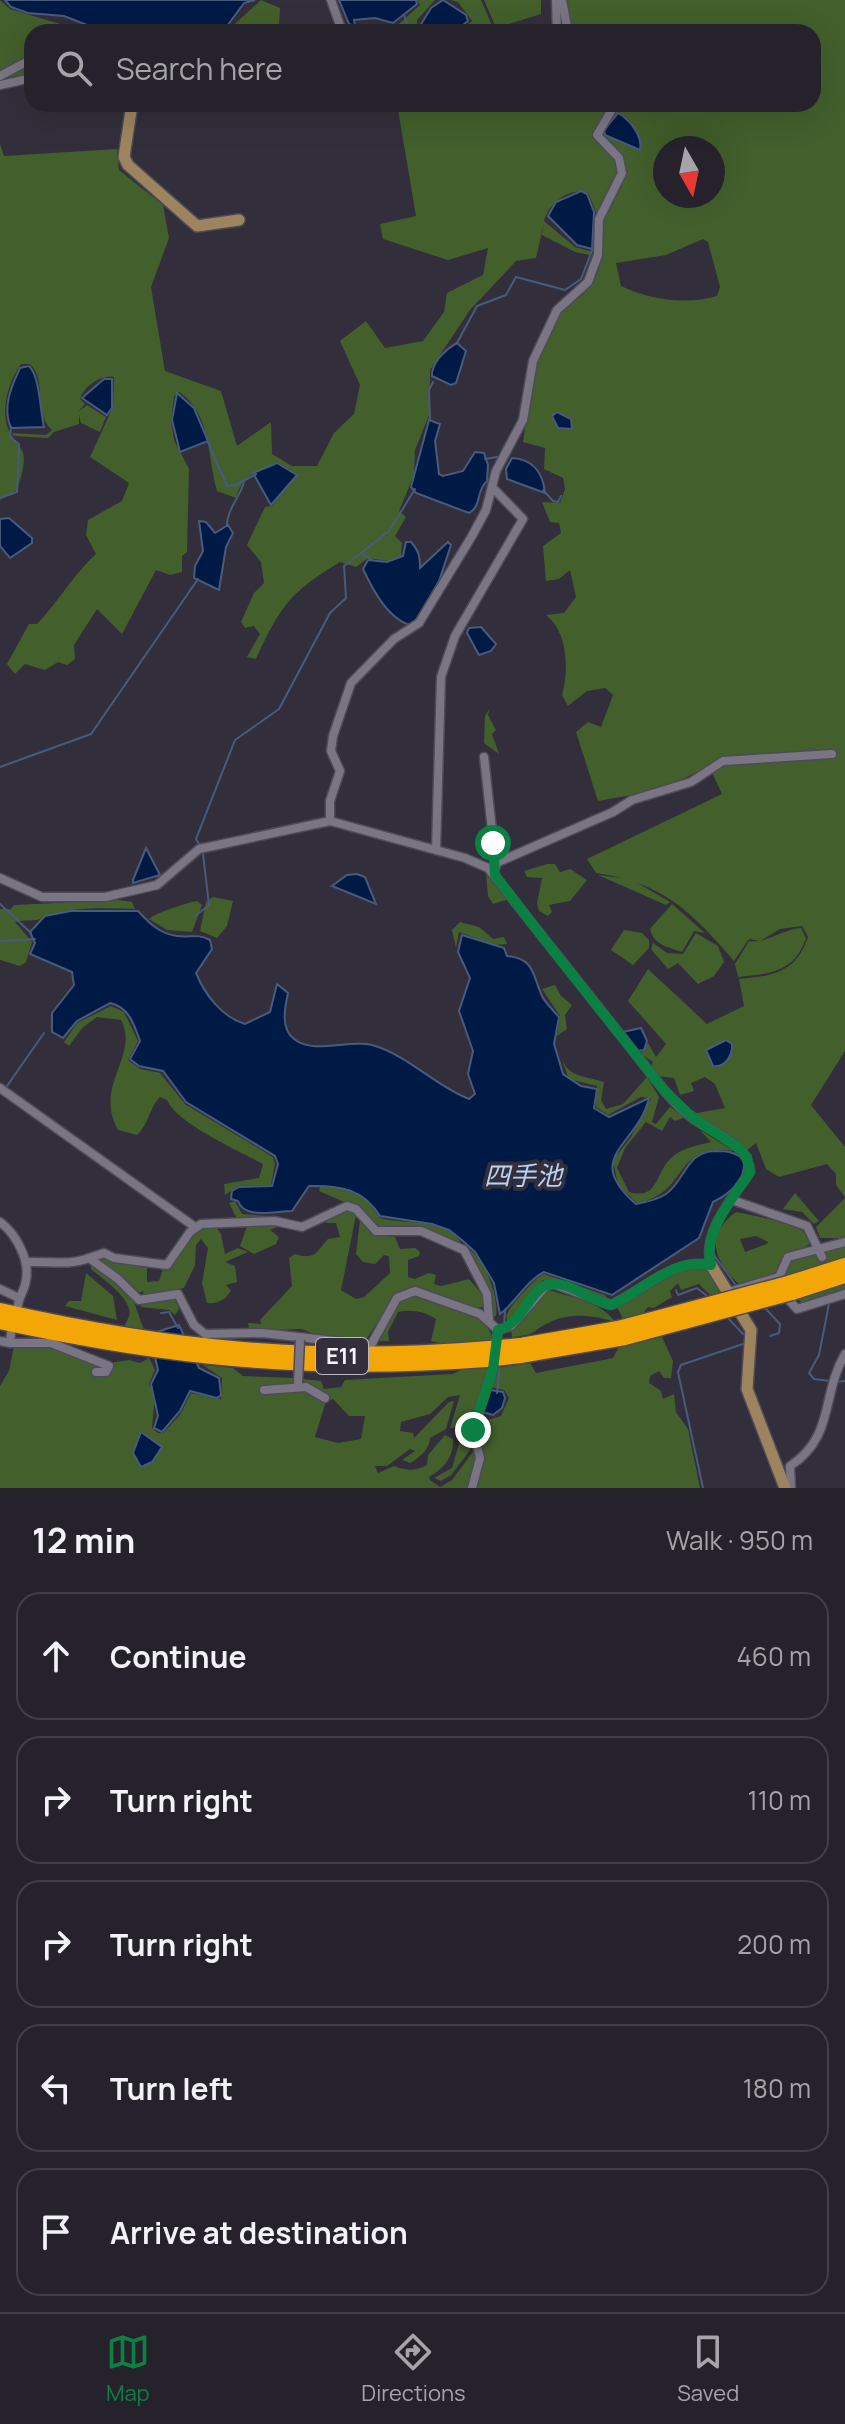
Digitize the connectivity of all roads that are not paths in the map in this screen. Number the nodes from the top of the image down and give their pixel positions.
1 (331, 0) edge
2 (559, 0) edge
3 (338, 24) edge
4 (558, 24) edge
5 (566, 24) edge
6 (24, 63) edge
7 (0, 76) edge
8 (24, 80) edge
9 (0, 85) edge
10 (131, 112) edge
11 (610, 112) edge
12 (239, 220) dead end
13 (492, 487) junction
14 (832, 754) dead end
15 (484, 757) dead end
16 (330, 821) junction
17 (436, 850) junction
18 (496, 863) junction
19 (495, 875) junction
20 (0, 878) edge
21 (0, 1088) edge
22 (732, 1200) junction
23 (0, 1222) edge
24 (195, 1227) junction
25 (845, 1242) edge
26 (820, 1252) junction
27 (89, 1258) junction
28 (27, 1262) junction
29 (711, 1265) junction
30 (845, 1265) edge
31 (845, 1276) edge
32 (786, 1284) junction
33 (0, 1289) edge
34 (729, 1292) junction
35 (845, 1294) edge
36 (0, 1310) edge
37 (489, 1319) junction
38 (498, 1330) junction
39 (5, 1335) edge
40 (300, 1338) junction
41 (150, 1346) junction
42 (845, 1354) edge
43 (96, 1372) dead end
44 (298, 1385) junction
45 (264, 1390) dead end
46 (325, 1398) dead end
47 (472, 1488) edge
48 (785, 1488) edge
49 (791, 1488) edge

1 - 3 street
2 - 4 street
2 - 5 street
6 - 7 street
8 - 9 street
10 - 12 street
11 - 13 street
13 - 16 street
13 - 17 street
14 - 18 street
15 - 18 street
16 - 17 street
16 - 20 street
17 - 19 street
18 - 19 street
19 - 22 street
21 - 24 street
22 - 26 street
22 - 29 street
23 - 28 street
24 - 27 street
24 - 37 street
25 - 26 street
26 - 32 street
27 - 28 street
27 - 40 street
28 - 33 street
29 - 34 street
29 - 38 street
30 - 32 highway, E11
31 - 32 highway, E11
32 - 34 street
32 - 35 street
32 - 41 highway, E11, bridge
34 - 48 street
36 - 41 highway, E11
37 - 38 street
37 - 40 street
38 - 47 street
39 - 41 highway, E11
39 - 43 street
40 - 44 street, bridge
42 - 49 street
44 - 45 street
44 - 46 street

